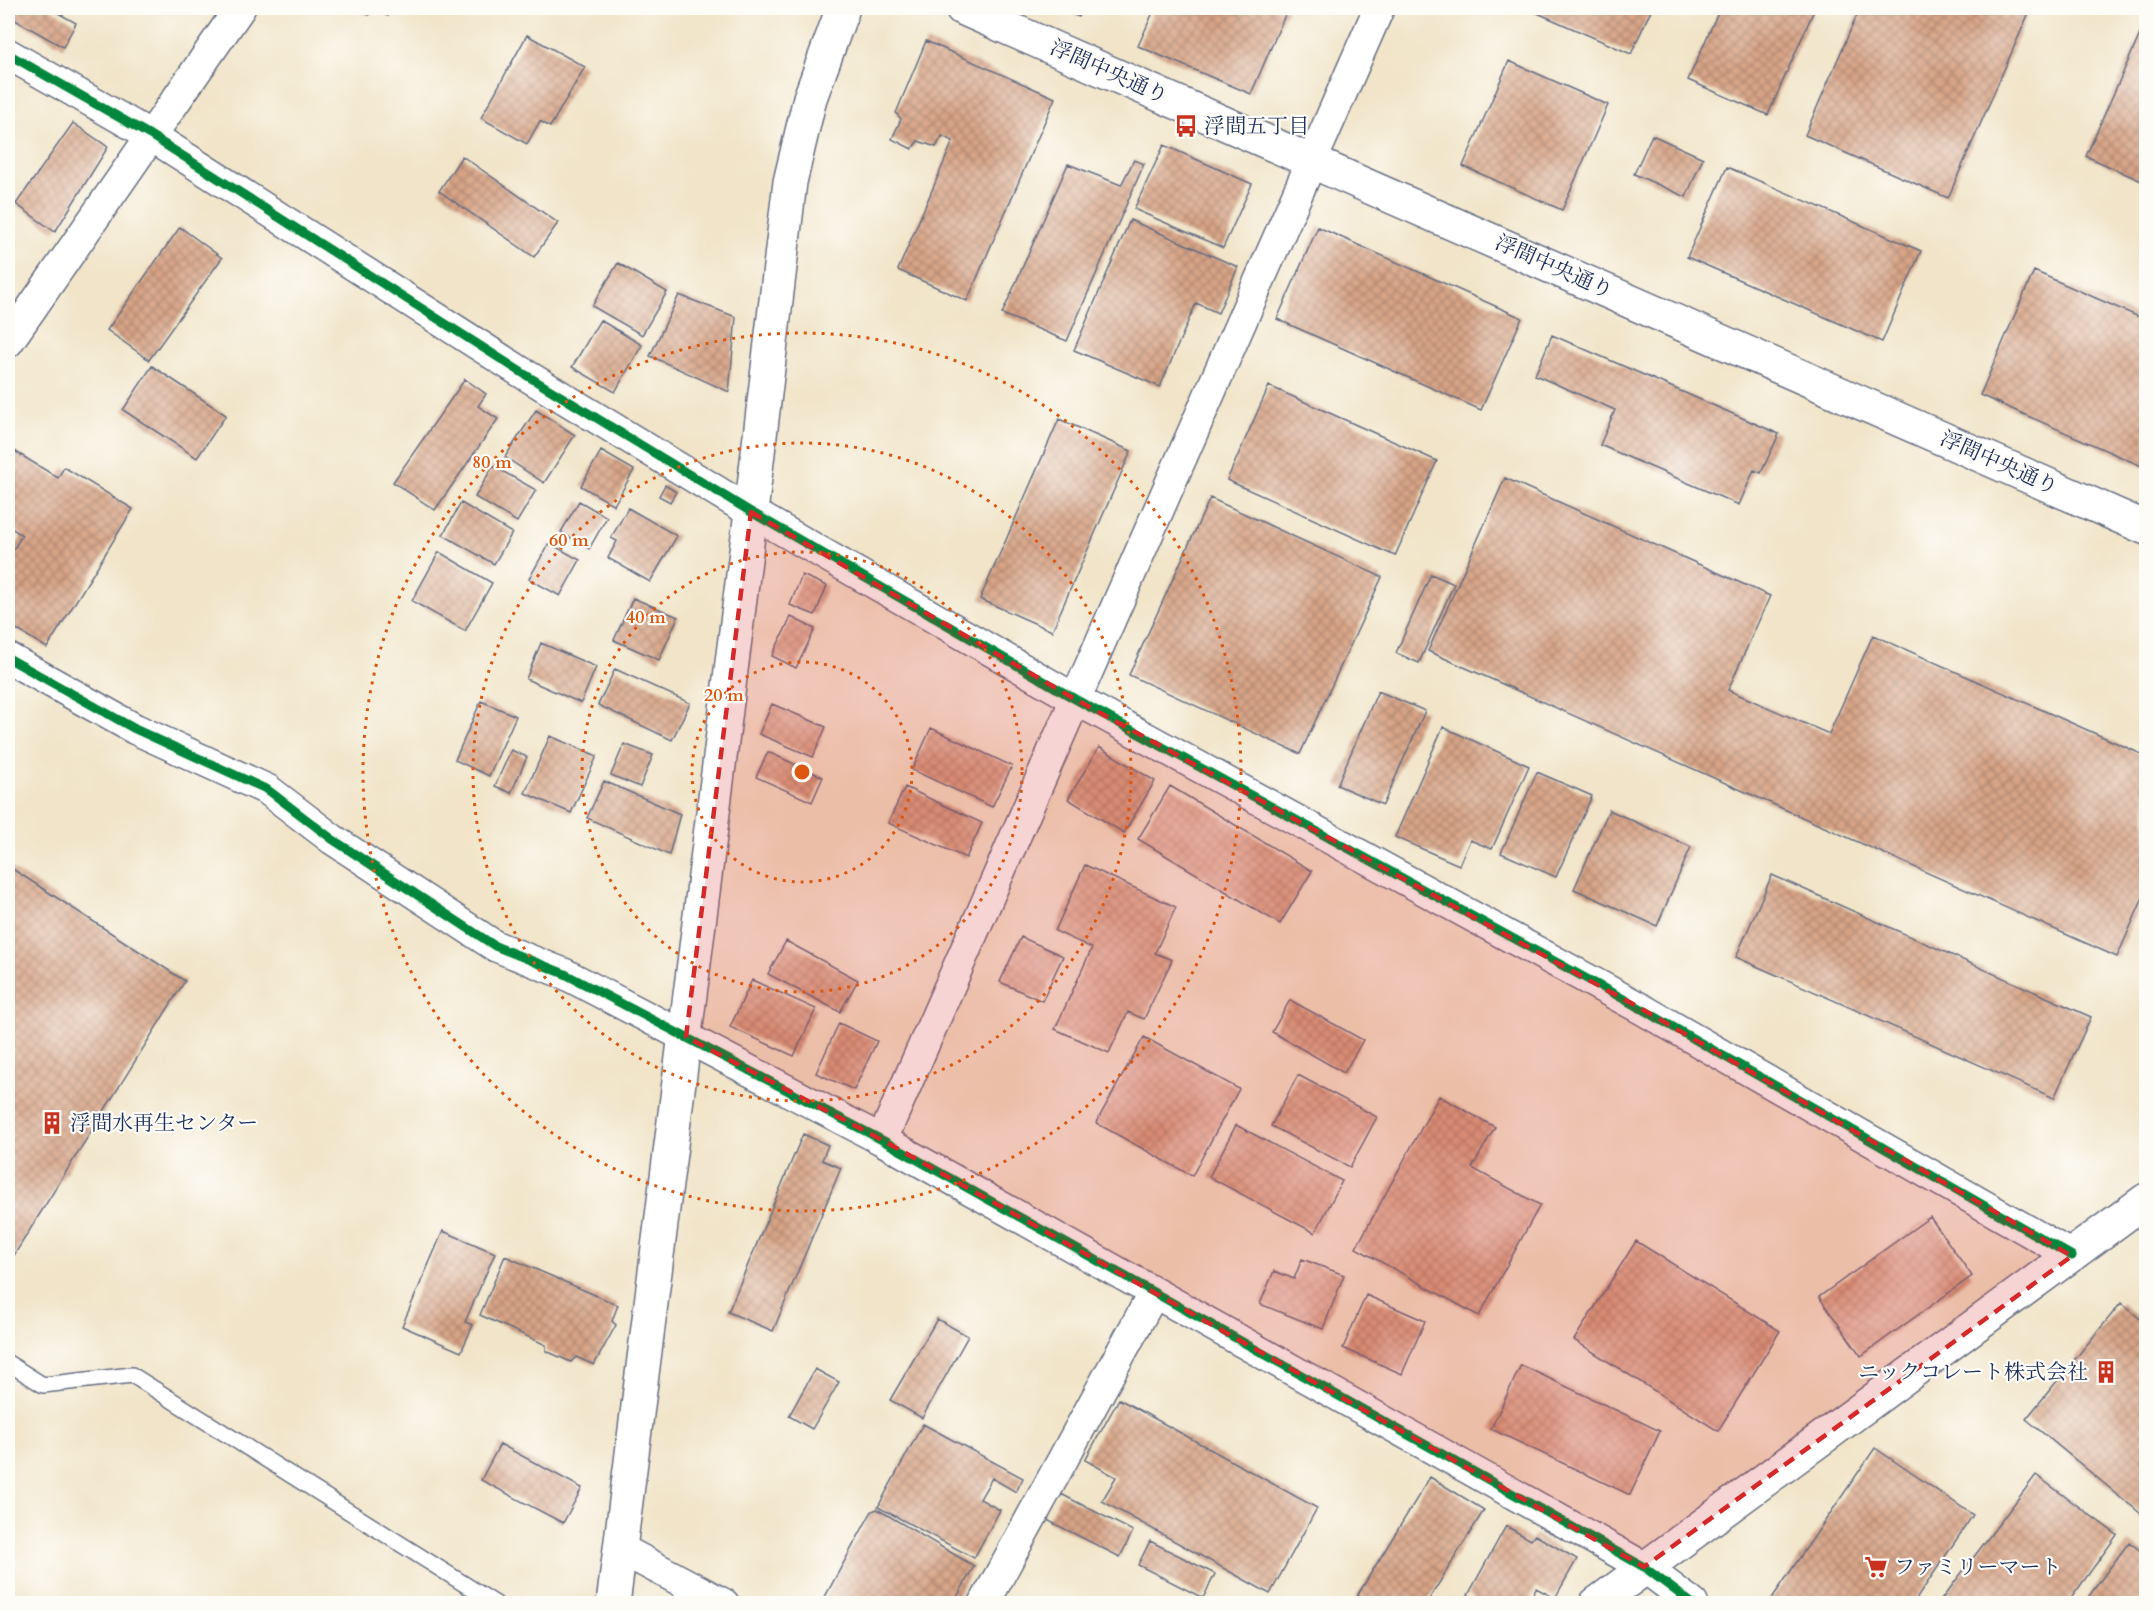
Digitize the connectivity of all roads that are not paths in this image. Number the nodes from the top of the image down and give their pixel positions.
1 (240, 8) edge
2 (843, 8) edge
3 (962, 8) edge
4 (1379, 8) edge
5 (8, 54) edge
6 (150, 135) junction
7 (1312, 160) junction
8 (8, 342) edge
9 (751, 512) junction
10 (2146, 528) edge
11 (8, 658) edge
12 (1076, 699) junction
13 (686, 1037) junction
14 (882, 1140) junction
15 (2146, 1200) edge
16 (2072, 1256) junction
17 (1153, 1294) junction
18 (8, 1363) edge
19 (619, 1548) junction
20 (1644, 1567) junction
21 (496, 1604) edge
22 (613, 1604) edge
23 (723, 1604) edge
24 (984, 1604) edge
25 (1596, 1604) edge
26 (1693, 1604) edge

1 - 6 street
2 - 9 street
3 - 7 street, 浮間中央通り
4 - 7 street
5 - 6 street
6 - 8 street
6 - 9 street
7 - 10 street, 浮間中央通り
7 - 12 street
9 - 12 street
9 - 13 street
11 - 13 street
12 - 14 street
12 - 16 street
13 - 14 street
13 - 19 street
14 - 17 street
15 - 16 street
16 - 20 street
17 - 20 street
17 - 24 street
18 - 21 lane
19 - 22 street
19 - 23 street
20 - 25 street
20 - 26 street

